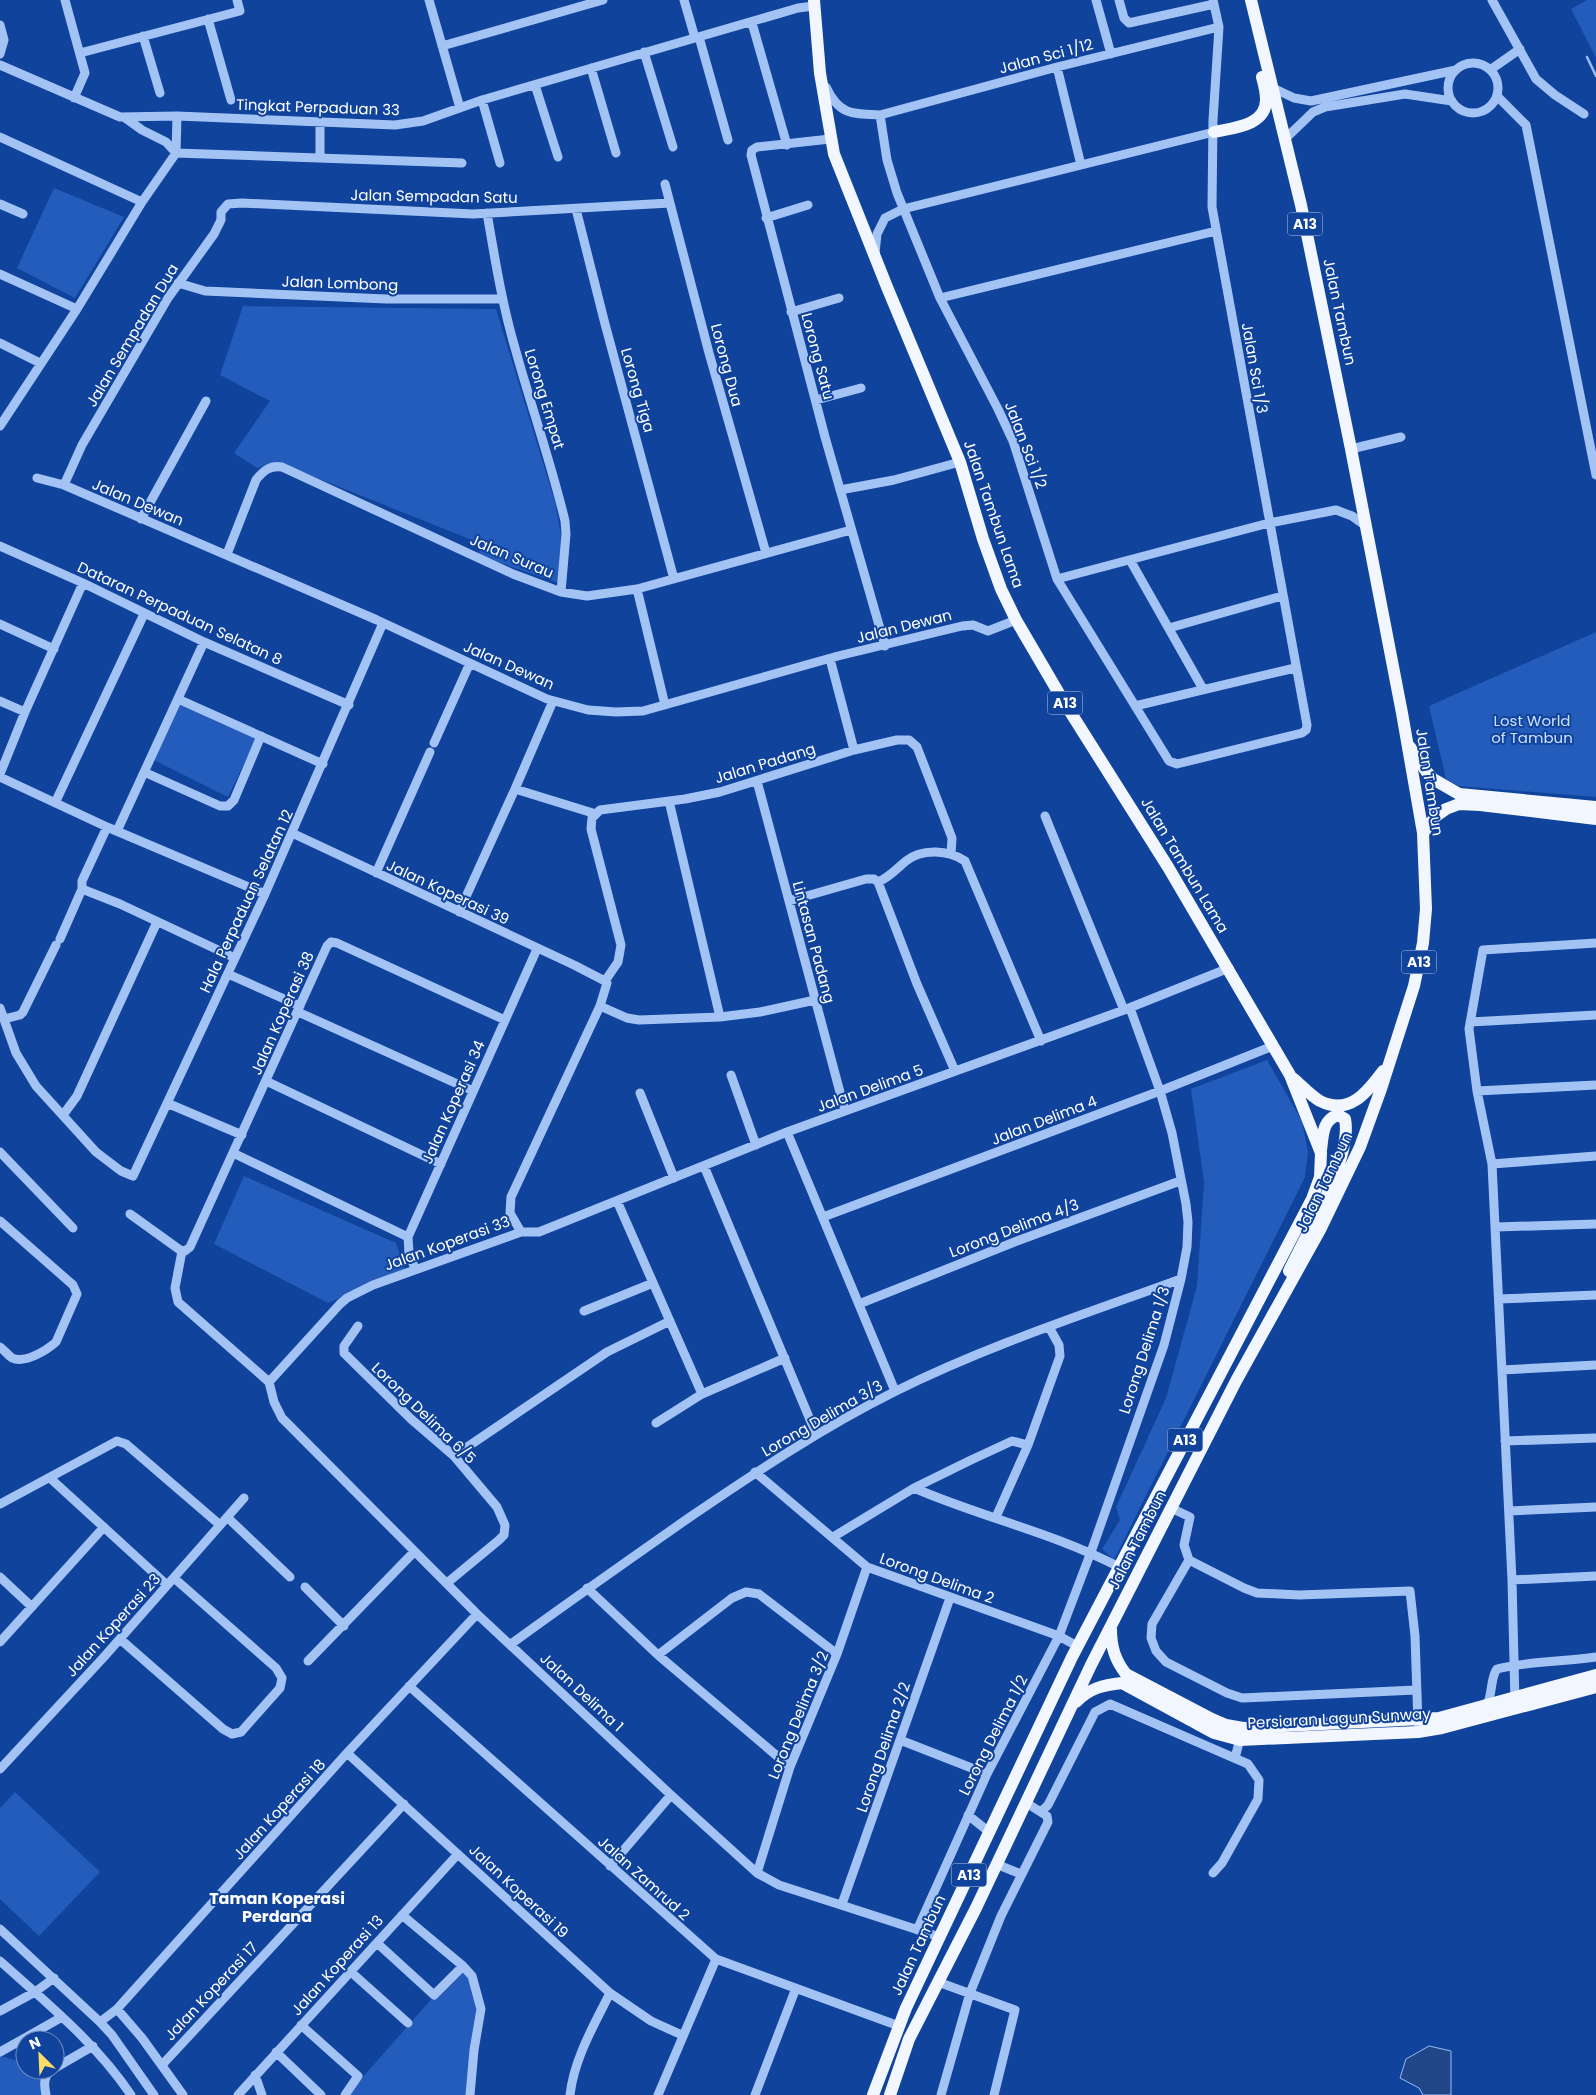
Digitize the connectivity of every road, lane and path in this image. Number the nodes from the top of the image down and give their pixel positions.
1 (65, 0) edge
2 (237, 0) edge
3 (429, 0) edge
4 (603, 0) edge
5 (684, 0) edge
6 (1096, 0) edge
7 (1119, 0) edge
8 (1251, 0) edge
9 (1492, 0) edge
10 (1213, 2) edge
11 (814, 3) edge
12 (1255, 17) junction
13 (208, 19) junction
14 (752, 23) junction
15 (0, 25) edge
16 (1219, 27) junction
17 (142, 36) junction
18 (697, 38) junction
19 (442, 46) junction
20 (1520, 49) junction
21 (644, 52) junction
22 (80, 53) junction
23 (0, 54) edge
24 (1111, 54) junction
25 (0, 65) edge
26 (1057, 67) junction
27 (591, 68) junction
28 (1456, 70) junction
29 (1490, 70) junction
30 (820, 74) junction
31 (535, 85) junction
32 (1273, 88) junction
33 (160, 93) dead end
34 (1497, 96) junction
35 (74, 98) junction
36 (231, 100) dead end
37 (482, 100) junction
38 (1452, 101) junction
39 (460, 108) junction
40 (1584, 114) dead end
41 (880, 115) junction
42 (178, 116) junction
43 (124, 117) junction
44 (320, 121) junction
45 (1214, 132) junction
46 (829, 133) junction
47 (0, 137) edge
48 (1285, 139) junction
49 (728, 140) dead end
50 (787, 145) junction
51 (673, 147) dead end
52 (176, 153) junction
53 (616, 153) dead end
54 (558, 157) dead end
55 (320, 158) junction
56 (462, 163) dead end
57 (500, 163) dead end
58 (1081, 165) junction
59 (664, 184) dead end
60 (142, 202) junction
61 (0, 204) edge
62 (228, 204) joint
63 (670, 204) junction
64 (808, 205) dead end
65 (576, 209) junction
66 (903, 209) junction
67 (487, 213) junction
68 (23, 214) dead end
69 (766, 218) junction
70 (1216, 231) junction
71 (874, 257) junction
72 (0, 274) edge
73 (178, 283) junction
74 (840, 298) dead end
75 (940, 298) junction
76 (502, 299) junction
77 (77, 309) junction
78 (792, 312) junction
79 (0, 343) edge
80 (40, 363) junction
81 (861, 388) dead end
82 (816, 400) junction
83 (206, 401) dead end
84 (3, 413) edge
85 (0, 426) edge
86 (1401, 437) dead end
87 (1351, 449) junction
88 (960, 462) junction
89 (1596, 475) edge
90 (37, 478) dead end
91 (64, 485) junction
92 (840, 490) junction
93 (141, 518) junction
94 (1269, 523) junction
95 (1366, 526) junction
96 (851, 530) junction
97 (0, 546) edge
98 (766, 553) junction
99 (227, 554) junction
100 (1130, 560) junction
101 (674, 579) junction
102 (1057, 579) junction
103 (83, 583) junction
104 (637, 589) junction
105 (561, 592) junction
106 (1282, 596) junction
107 (144, 614) junction
108 (1016, 620) junction
109 (383, 623) junction
110 (0, 624) edge
111 (1169, 628) junction
112 (204, 642) junction
113 (885, 646) junction
114 (54, 649) junction
115 (830, 659) junction
116 (470, 663) junction
117 (1296, 668) junction
118 (1203, 689) junction
119 (178, 699) junction
120 (553, 700) junction
121 (0, 701) edge
122 (349, 704) junction
123 (665, 705) junction
124 (1135, 706) junction
125 (25, 712) junction
126 (261, 736) junction
127 (1406, 740) junction
128 (434, 743) dead end
129 (854, 750) junction
130 (430, 752) dead end
131 (323, 764) junction
132 (1180, 764) joint
133 (144, 772) junction
134 (0, 776) edge
135 (757, 781) junction
136 (515, 789) junction
137 (669, 801) junction
138 (55, 803) junction
139 (1596, 807) edge
140 (596, 814) junction
141 (1045, 816) dead end
142 (1596, 820) edge
143 (107, 827) junction
144 (117, 831) junction
145 (292, 834) junction
146 (1423, 834) junction
147 (950, 854) junction
148 (376, 873) junction
149 (878, 882) junction
150 (82, 889) junction
151 (265, 894) junction
152 (789, 901) junction
153 (459, 912) junction
154 (157, 922) junction
155 (1596, 943) edge
156 (537, 949) junction
157 (235, 958) junction
158 (1229, 968) junction
159 (228, 974) junction
160 (605, 981) junction
161 (815, 1000) junction
162 (600, 1006) junction
163 (0, 1008) edge
164 (299, 1009) junction
165 (1127, 1009) junction
166 (1596, 1015) edge
167 (720, 1017) junction
168 (4, 1019) junction
169 (505, 1020) junction
170 (1470, 1022) junction
171 (1041, 1040) junction
172 (1272, 1044) junction
173 (1389, 1062) junction
174 (955, 1071) junction
175 (731, 1075) dead end
176 (1290, 1075) junction
177 (266, 1081) junction
178 (1596, 1085) edge
179 (473, 1091) junction
180 (1160, 1091) junction
181 (1477, 1091) junction
182 (640, 1093) dead end
183 (167, 1103) junction
184 (845, 1111) junction
185 (63, 1115) junction
186 (787, 1132) junction
187 (242, 1135) junction
188 (756, 1145) junction
189 (0, 1152) edge
190 (234, 1153) junction
191 (1321, 1153) junction
192 (1596, 1156) edge
193 (441, 1164) junction
194 (1492, 1164) junction
195 (704, 1166) junction
196 (674, 1178) junction
197 (1180, 1181) junction
198 (617, 1201) junction
199 (130, 1214) dead end
200 (823, 1218) junction
201 (0, 1221) edge
202 (1596, 1224) edge
203 (1496, 1227) junction
204 (73, 1228) dead end
205 (521, 1232) junction
206 (408, 1237) junction
207 (182, 1251) junction
208 (416, 1268) junction
209 (1181, 1279) junction
210 (653, 1284) junction
211 (1596, 1295) edge
212 (1499, 1300) junction
213 (860, 1304) junction
214 (584, 1311) dead end
215 (1274, 1314) junction
216 (670, 1320) junction
217 (358, 1326) dead end
218 (1049, 1327) junction
219 (0, 1347) edge
220 (785, 1358) junction
221 (1596, 1365) edge
222 (1502, 1370) junction
223 (270, 1382) junction
224 (895, 1392) junction
225 (702, 1394) junction
226 (656, 1423) dead end
227 (816, 1434) junction
228 (1596, 1438) edge
229 (1505, 1441) junction
230 (1028, 1445) junction
231 (454, 1456) junction
232 (755, 1472) junction
233 (50, 1478) junction
234 (914, 1488) junction
235 (244, 1498) dead end
236 (0, 1504) edge
237 (1596, 1507) edge
238 (1171, 1508) junction
239 (1509, 1511) junction
240 (227, 1517) junction
241 (996, 1518) junction
242 (220, 1525) junction
243 (104, 1527) junction
244 (833, 1538) junction
245 (414, 1552) junction
246 (1091, 1552) junction
247 (1189, 1560) junction
248 (867, 1567) junction
249 (1119, 1567) junction
250 (1596, 1576) edge
251 (0, 1577) edge
252 (290, 1577) dead end
253 (174, 1578) junction
254 (1512, 1580) junction
255 (447, 1583) junction
256 (167, 1586) junction
257 (305, 1587) dead end
258 (587, 1588) junction
259 (950, 1598) junction
260 (32, 1607) junction
261 (477, 1614) junction
262 (344, 1626) junction
263 (1111, 1626) junction
264 (1059, 1636) junction
265 (120, 1639) junction
266 (0, 1642) edge
267 (511, 1644) junction
268 (1078, 1646) junction
269 (838, 1654) junction
270 (658, 1655) junction
271 (1596, 1657) edge
272 (308, 1661) dead end
273 (1513, 1665) junction
274 (1596, 1675) edge
275 (1124, 1679) junction
276 (410, 1686) junction
277 (1596, 1687) edge
278 (1416, 1690) junction
279 (1515, 1704) junction
280 (1487, 1705) junction
281 (1071, 1707) junction
282 (1418, 1725) junction
283 (1242, 1734) junction
284 (900, 1740) junction
285 (347, 1753) junction
286 (1236, 1758) junction
287 (790, 1768) junction
288 (0, 1769) edge
289 (986, 1774) junction
290 (671, 1795) junction
291 (1025, 1802) junction
292 (404, 1804) junction
293 (1041, 1812) junction
294 (968, 1815) junction
295 (989, 1832) junction
296 (458, 1854) junction
297 (996, 1864) junction
298 (610, 1866) junction
299 (757, 1873) junction
300 (1213, 1873) dead end
301 (1021, 1874) junction
302 (842, 1904) junction
303 (402, 1915) junction
304 (0, 1929) edge
305 (917, 1930) junction
306 (940, 1937) junction
307 (377, 1943) junction
308 (716, 1959) junction
309 (0, 1962) edge
310 (463, 1966) junction
311 (351, 1972) junction
312 (54, 1978) junction
313 (938, 1982) junction
314 (796, 1988) junction
315 (35, 1992) junction
316 (610, 1993) junction
317 (970, 1994) junction
318 (117, 2009) junction
319 (0, 2011) edge
320 (62, 2017) junction
321 (100, 2022) junction
322 (408, 2023) dead end
323 (301, 2025) junction
324 (899, 2026) junction
325 (682, 2035) junction
326 (93, 2046) junction
327 (0, 2052) edge
328 (276, 2052) junction
329 (65, 2063) edge
330 (162, 2065) junction
331 (255, 2075) junction
332 (44, 2080) edge
333 (46, 2095) edge
334 (131, 2095) edge
335 (154, 2095) edge
336 (183, 2095) edge
337 (238, 2095) edge
338 (262, 2095) edge
339 (321, 2095) edge
340 (345, 2095) edge
341 (470, 2095) edge
342 (570, 2095) edge
343 (658, 2095) edge
344 (755, 2095) edge
345 (873, 2095) edge
346 (890, 2095) edge
347 (942, 2095) edge
348 (994, 2095) edge

1 - 22 street
2 - 13 street
3 - 19 street
4 - 19 street
5 - 18 street
6 - 24 street
7 - 10 street
8 - 12 main road, Jalan Tambun / A13
9 - 20 street
10 - 16 street, Jalan Sci 1/3
11 - 14 street, Tingkat Perpaduan 33
11 - 30 main road, Jalan Tambun Lama / A13
12 - 32 main road, Jalan Tambun / A13
12 - 45 main road
13 - 17 street
13 - 36 street
14 - 18 street, Tingkat Perpaduan 33
14 - 50 street
15 - 23 street
16 - 24 street, Jalan Sci 1/12
16 - 45 street, Jalan Sci 1/3
17 - 22 street
17 - 33 street
18 - 21 street, Tingkat Perpaduan 33
18 - 49 street
19 - 39 street
20 - 29 street
20 - 40 street
21 - 27 street, Tingkat Perpaduan 33
21 - 51 street
22 - 35 street
24 - 26 street, Jalan Sci 1/12
25 - 35 street, Tingkat Perpaduan 33
26 - 41 street, Jalan Sci 1/12
26 - 58 street
27 - 31 street, Tingkat Perpaduan 33
27 - 53 street
28 - 29 street
28 - 32 street
28 - 38 street
29 - 34 street
30 - 41 street, Jalan Sci 1/12
30 - 46 main road, Jalan Tambun Lama / A13
31 - 37 street, Tingkat Perpaduan 33
31 - 54 street
32 - 48 main road, Jalan Tambun / A13
34 - 38 street
34 - 89 street
35 - 43 street, Tingkat Perpaduan 33
37 - 39 street, Tingkat Perpaduan 33
37 - 57 street
38 - 48 street
39 - 44 street, Tingkat Perpaduan 33
41 - 66 street, Jalan Sci 1/2
42 - 43 street, Tingkat Perpaduan 33
42 - 44 street, Tingkat Perpaduan 33
42 - 52 street
43 - 52 street
44 - 55 street
45 - 58 street
45 - 70 street, Jalan Sci 1/3
46 - 50 street, Lorong Satu
46 - 71 main road, Jalan Tambun Lama / A13
47 - 60 street
48 - 87 main road, Jalan Tambun / A13
50 - 69 street, Lorong Satu
52 - 55 street
52 - 60 street
55 - 56 street
58 - 66 street
59 - 63 street, Lorong Dua
60 - 77 street
61 - 68 street
62 - 67 street, Jalan Sempadan Satu
62 - 73 street, Jalan Sempadan Dua
63 - 65 street, Jalan Sempadan Satu
63 - 98 street, Lorong Dua
64 - 69 street
65 - 67 street, Jalan Sempadan Satu
65 - 101 street, Lorong Tiga
66 - 71 street
66 - 75 street, Jalan Sci 1/2
67 - 76 street, Lorong Empat
69 - 78 street, Lorong Satu
70 - 75 street
70 - 94 street, Jalan Sci 1/3
71 - 88 main road, Jalan Tambun Lama / A13
72 - 77 street
73 - 76 street, Jalan Lombong
73 - 91 street, Jalan Sempadan Dua
74 - 78 street
75 - 102 street, Jalan Sci 1/2
76 - 105 street, Lorong Empat
77 - 80 street
78 - 82 street, Lorong Satu
79 - 80 street
80 - 84 street
81 - 82 street
82 - 92 street, Lorong Satu
83 - 93 street
84 - 85 street
86 - 87 street
87 - 95 main road, Jalan Tambun / A13
88 - 92 street
88 - 108 main road, Jalan Tambun Lama / A13
90 - 91 street, Jalan Dewan
91 - 93 street, Jalan Dewan
92 - 96 street, Lorong Satu
93 - 99 street, Jalan Dewan
94 - 95 street
94 - 100 street
94 - 106 street, Jalan Sci 1/3
95 - 127 main road, Jalan Tambun / A13
96 - 98 street, Jalan Surau
96 - 113 street, Lorong Satu
97 - 103 street, Dataran Perpaduan Selatan 8
98 - 101 street, Jalan Surau
99 - 105 street, Jalan Surau
99 - 109 street, Jalan Dewan
100 - 102 street
100 - 111 street
101 - 104 street, Jalan Surau
102 - 124 street, Jalan Sci 1/2
103 - 107 street, Dataran Perpaduan Selatan 8
103 - 114 street
104 - 105 street, Jalan Surau
104 - 123 street
106 - 111 street
106 - 117 street, Jalan Sci 1/3
107 - 112 street, Dataran Perpaduan Selatan 8
107 - 138 street
108 - 113 street, Jalan Dewan
108 - 158 main road, Jalan Tambun Lama / A13
109 - 116 street, Jalan Dewan
109 - 122 street, Hala Perpaduan Selatan 12
110 - 114 street
111 - 118 street
112 - 119 street
112 - 122 street, Dataran Perpaduan Selatan 8
113 - 115 street, Jalan Dewan
114 - 125 street
115 - 123 street, Jalan Dewan
115 - 129 street
116 - 120 street, Jalan Dewan
116 - 128 street
117 - 118 street
117 - 132 street, Jalan Sci 1/3
118 - 124 street
119 - 126 street
119 - 133 street
120 - 123 street, Jalan Dewan
120 - 136 street
121 - 125 street
122 - 131 street, Hala Perpaduan Selatan 12
124 - 132 street, Jalan Sci 1/2
125 - 134 street
126 - 131 street
126 - 133 street
127 - 139 main road
127 - 146 main road, Jalan Tambun / A13
129 - 135 street, Jalan Padang
129 - 147 street, Jalan Padang
130 - 148 street
131 - 145 street, Hala Perpaduan Selatan 12
133 - 144 street
134 - 138 street
135 - 137 street, Jalan Padang
135 - 152 street, Lintasan Padang
136 - 140 street
136 - 153 street
137 - 140 street, Jalan Padang
137 - 167 street
138 - 143 street
140 - 160 street, Jalan Koperasi 33
141 - 165 street, Lorong Delima 1/3
142 - 146 main road
143 - 144 street
143 - 150 street
144 - 151 street
145 - 148 street, Jalan Koperasi 39
145 - 151 street, Hala Perpaduan Selatan 12
146 - 173 main road, Jalan Tambun / A13
147 - 149 street
147 - 171 street
148 - 153 street, Jalan Koperasi 39
149 - 152 street
149 - 174 street
150 - 154 street
150 - 168 street
151 - 157 street, Hala Perpaduan Selatan 12
152 - 161 street, Lintasan Padang
153 - 156 street, Jalan Koperasi 39
154 - 157 street
154 - 185 street
155 - 170 street
156 - 160 street, Jalan Koperasi 39
156 - 169 street, Jalan Koperasi 34
157 - 159 street, Hala Perpaduan Selatan 12
158 - 165 street, Jalan Delima 5
158 - 172 main road, Jalan Tambun Lama / A13
159 - 164 street
159 - 183 street, Hala Perpaduan Selatan 12
160 - 162 street, Jalan Koperasi 33
161 - 167 street
161 - 184 street, Lintasan Padang
162 - 167 street
162 - 205 street, Jalan Koperasi 33
163 - 168 street
164 - 169 street, Jalan Koperasi 38
164 - 177 street, Jalan Koperasi 38
164 - 179 street
165 - 171 street, Jalan Delima 5
165 - 180 street, Lorong Delima 1/3
166 - 170 street
168 - 185 street
169 - 179 street, Jalan Koperasi 34
170 - 181 street
171 - 174 street, Jalan Delima 5
172 - 176 main road, Jalan Tambun Lama / A13
172 - 180 street, Jalan Delima 4
173 - 176 main road
173 - 215 main road, Jalan Tambun / A13
174 - 184 street, Jalan Delima 5
175 - 188 street
176 - 191 main road
177 - 187 street, Jalan Koperasi 38
177 - 193 street
178 - 181 street
179 - 193 street, Jalan Koperasi 34
180 - 197 street, Lorong Delima 1/3
180 - 200 street, Jalan Delima 4
181 - 194 street
182 - 196 street
183 - 185 street, Hala Perpaduan Selatan 12
183 - 187 street
184 - 186 street, Jalan Delima 5
186 - 188 street, Jalan Delima 5
186 - 200 street
187 - 190 street, Jalan Koperasi 38
188 - 195 street, Jalan Delima 5
189 - 204 street
190 - 206 street
190 - 207 street, Jalan Koperasi 38
191 - 215 main road, Jalan Tambun
191 - 249 main road, Jalan Tambun / A13
192 - 194 street
193 - 206 street, Jalan Koperasi 34
194 - 203 street
195 - 196 street, Jalan Delima 5
195 - 220 street
196 - 198 street, Jalan Delima 5
197 - 209 street, Lorong Delima 1/3
197 - 213 street, Lorong Delima 4/3
198 - 205 street, Jalan Delima 5
198 - 210 street
199 - 207 street
200 - 213 street
201 - 219 street
202 - 203 street
203 - 212 street
205 - 208 street, Jalan Koperasi 33
206 - 208 street
207 - 223 street
208 - 223 street, Jalan Koperasi 33
209 - 218 street, Lorong Delima 3/3
209 - 246 street, Lorong Delima 1/3
210 - 214 street
210 - 216 street
211 - 212 street
212 - 222 street
213 - 224 street
215 - 238 main road, Jalan Tambun / A13
216 - 225 street
216 - 231 street
217 - 231 street, Lorong Delima 6/5
218 - 224 street, Lorong Delima 3/3
218 - 230 street
220 - 225 street
220 - 227 street
221 - 222 street
222 - 229 street
223 - 245 street, Jalan Delima 1
224 - 227 street, Lorong Delima 3/3
225 - 226 street
227 - 232 street, Lorong Delima 3/3
228 - 229 street
229 - 239 street
230 - 234 street
230 - 241 street
231 - 255 street, Lorong Delima 6/5
232 - 244 street, Lorong Delima 2
232 - 258 street, Lorong Delima 3/3
233 - 236 street
233 - 242 street
233 - 243 street
234 - 241 street
234 - 244 street
235 - 240 street, Jalan Koperasi 23
237 - 239 street
238 - 247 street
238 - 263 main road, Jalan Tambun / A13
239 - 254 street
240 - 242 street, Jalan Koperasi 23
240 - 252 street
241 - 246 street
242 - 253 street, Jalan Koperasi 23
243 - 256 street
243 - 260 street
244 - 248 street, Lorong Delima 2
245 - 255 street, Jalan Delima 1
245 - 262 street
246 - 249 street
246 - 264 street, Lorong Delima 1/2
247 - 278 street
247 - 278 street
248 - 259 street, Lorong Delima 2
248 - 269 street, Lorong Delima 3/2
249 - 268 main road, Jalan Tambun / A13
250 - 254 street
251 - 260 street
253 - 256 street, Jalan Koperasi 23
253 - 265 street
254 - 273 street
255 - 261 street, Jalan Delima 1
256 - 265 street, Jalan Koperasi 23
257 - 262 street
258 - 267 street, Lorong Delima 3/3
258 - 270 street
259 - 264 street, Lorong Delima 2
259 - 284 street, Lorong Delima 2/2
260 - 266 street
261 - 267 street, Jalan Delima 1
261 - 276 street, Jalan Koperasi 18
262 - 272 street
263 - 275 main road
263 - 281 main road, Jalan Tambun / A13
264 - 268 street, Lorong Delima 2
264 - 289 street, Lorong Delima 1/2
265 - 288 street, Jalan Koperasi 23
267 - 290 street, Jalan Delima 1
268 - 295 main road, Jalan Tambun / A13
269 - 270 street
269 - 287 street, Lorong Delima 3/2
270 - 287 street
271 - 273 street
273 - 279 street
273 - 280 street
274 - 279 main road, Persiaran Lagun Sunway
275 - 281 main road
275 - 283 main road, Persiaran Lagun Sunway
276 - 285 street, Jalan Koperasi 18
276 - 298 street, Jalan Zamrud 2
277 - 279 main road, Persiaran Lagun Sunway
278 - 282 street
279 - 280 main road, Persiaran Lagun Sunway
279 - 282 main road, Persiaran Lagun Sunway
280 - 282 main road, Persiaran Lagun Sunway
281 - 291 main road, A13
282 - 283 main road, Persiaran Lagun Sunway
283 - 286 street
284 - 289 street
284 - 302 street, Lorong Delima 2/2
285 - 292 street, Jalan Koperasi 19
285 - 318 street, Jalan Koperasi 18
286 - 293 street
286 - 300 street
287 - 299 street, Lorong Delima 3/2
289 - 294 street, Lorong Delima 1/2
290 - 298 street
290 - 299 street, Jalan Delima 1
291 - 293 street
291 - 297 main road, A13
292 - 296 street, Jalan Koperasi 19
292 - 330 street, Jalan Koperasi 17
293 - 301 street
294 - 295 street
294 - 305 street, Lorong Delima 1/2
295 - 306 main road, Jalan Tambun / A13
296 - 303 street, Jalan Koperasi 13
296 - 316 street, Jalan Koperasi 19
297 - 301 street
297 - 313 main road, A13
298 - 308 street, Jalan Zamrud 2
299 - 302 street, Jalan Delima 1
301 - 317 street
302 - 305 street, Jalan Delima 1
303 - 307 street, Jalan Koperasi 13
303 - 310 street
304 - 312 street
305 - 306 street, Jalan Delima 1
306 - 324 main road, Jalan Tambun / A13
307 - 310 street
307 - 311 street, Jalan Koperasi 13
308 - 314 street, Jalan Zamrud 2
308 - 325 street
309 - 315 street
310 - 341 street
311 - 322 street
311 - 323 street, Jalan Koperasi 13
312 - 315 street
312 - 321 street
313 - 317 street
313 - 346 main road, A13
314 - 324 street, Jalan Zamrud 2
314 - 344 street
315 - 319 street
315 - 320 street
316 - 325 street, Jalan Koperasi 19
316 - 342 street
317 - 347 street
317 - 348 street
318 - 321 street, Jalan Koperasi 18
318 - 330 street
320 - 326 street
320 - 327 street
321 - 335 street
323 - 328 street, Jalan Koperasi 13
323 - 340 street
324 - 345 main road, Jalan Tambun / A13
325 - 343 street
326 - 329 street
326 - 334 street
328 - 331 street, Jalan Koperasi 13
328 - 339 street
330 - 336 street
331 - 337 street, Jalan Koperasi 13
331 - 338 street
332 - 333 street

